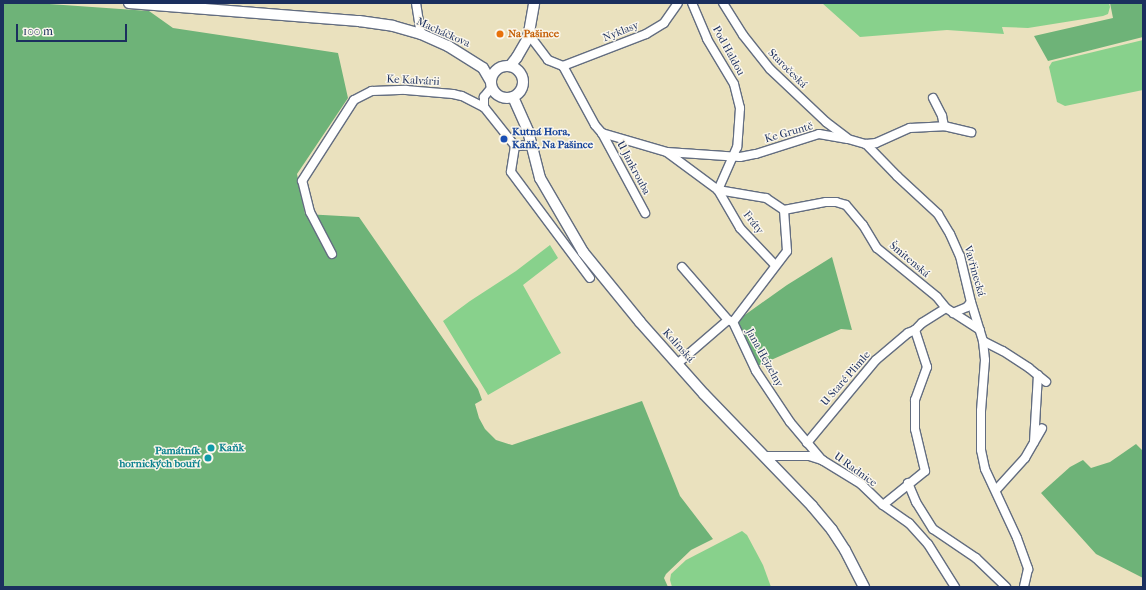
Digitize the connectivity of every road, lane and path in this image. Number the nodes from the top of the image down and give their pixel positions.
1 (129, 3) edge
2 (416, 3) edge
3 (534, 3) edge
4 (678, 3) edge
5 (692, 3) edge
6 (723, 3) edge
7 (205, 7) edge
8 (421, 34) junction
9 (528, 38) junction
10 (563, 66) junction
11 (482, 68) junction
12 (514, 69) junction
13 (497, 70) junction
14 (492, 84) junction
15 (513, 97) junction
16 (933, 98) dead end
17 (484, 107) junction
18 (826, 122) junction
19 (944, 126) junction
20 (971, 132) dead end
21 (602, 133) junction
22 (819, 134) junction
23 (848, 139) junction
24 (866, 144) junction
25 (515, 146) junction
26 (532, 146) junction
27 (667, 152) junction
28 (732, 158) junction
29 (718, 190) junction
30 (784, 210) junction
31 (644, 213) dead end
32 (332, 254) dead end
33 (775, 265) junction
34 (682, 266) dead end
35 (590, 278) dead end
36 (971, 302) junction
37 (946, 308) junction
38 (953, 313) junction
39 (731, 321) junction
40 (915, 330) junction
41 (980, 330) junction
42 (983, 341) junction
43 (677, 364) junction
44 (1038, 375) junction
45 (1046, 382) dead end
46 (1042, 428) dead end
47 (806, 443) junction
48 (1034, 443) junction
49 (765, 456) junction
50 (822, 460) junction
51 (908, 483) junction
52 (996, 490) junction
53 (883, 505) junction
54 (939, 534) junction
55 (928, 544) junction
56 (864, 587) edge
57 (955, 587) edge
58 (1006, 587) edge
59 (1024, 587) edge

1 - 7 street, Macháčkova
2 - 8 street
3 - 9 street
4 - 10 street, Nyklasy
5 - 28 street, Pod Haldou
6 - 18 street, Staročeská
7 - 8 street, Macháčkova
8 - 11 street, Macháčkova
9 - 10 street
9 - 12 street
10 - 21 street
11 - 13 street
11 - 14 street
12 - 13 street
12 - 15 street
13 - 14 street
14 - 15 street
14 - 17 street
15 - 26 street, Kolínská
16 - 19 street
17 - 25 street
17 - 32 street, Ke Kalvárii
18 - 22 street
18 - 23 street, Staročeská
19 - 20 street
19 - 24 street
21 - 27 street, Ke Gruntě
21 - 31 street, U Jankrouba
22 - 23 street, Ke Gruntě
22 - 28 street, Ke Gruntě
23 - 24 street, Ke Gruntě
24 - 36 street, Vavřinecká
25 - 26 street
25 - 35 street
26 - 43 street, Kolínská
27 - 28 street, Ke Gruntě
27 - 29 street, Ke Gruntě
28 - 29 street
29 - 30 street
29 - 33 street, Fráty
30 - 33 street
30 - 37 street, Šmitenská
33 - 39 street
34 - 39 street, Jana Hejzelny
36 - 38 street
36 - 41 street, Vavřinecká
37 - 38 street, Šmitenská
37 - 40 street, U Staré Plimle
38 - 41 street, Šmitenská
39 - 43 street
39 - 47 street, Jana Hejzelny
40 - 47 street, U Staré Plimle
40 - 51 street
41 - 42 street, Vavřinecká
42 - 44 street
42 - 52 street, Vavřinecká
43 - 49 street, Kolínská
44 - 45 street
44 - 48 street
46 - 48 street
47 - 50 street, Jana Hejzelny
48 - 52 street
49 - 50 street, U Radnice
49 - 56 street, Kolínská
50 - 53 street, U Radnice
51 - 53 street
51 - 54 street
52 - 59 street, Vavřinecká
53 - 55 street, U Radnice
54 - 55 street
54 - 58 street
55 - 57 street, U Radnice

